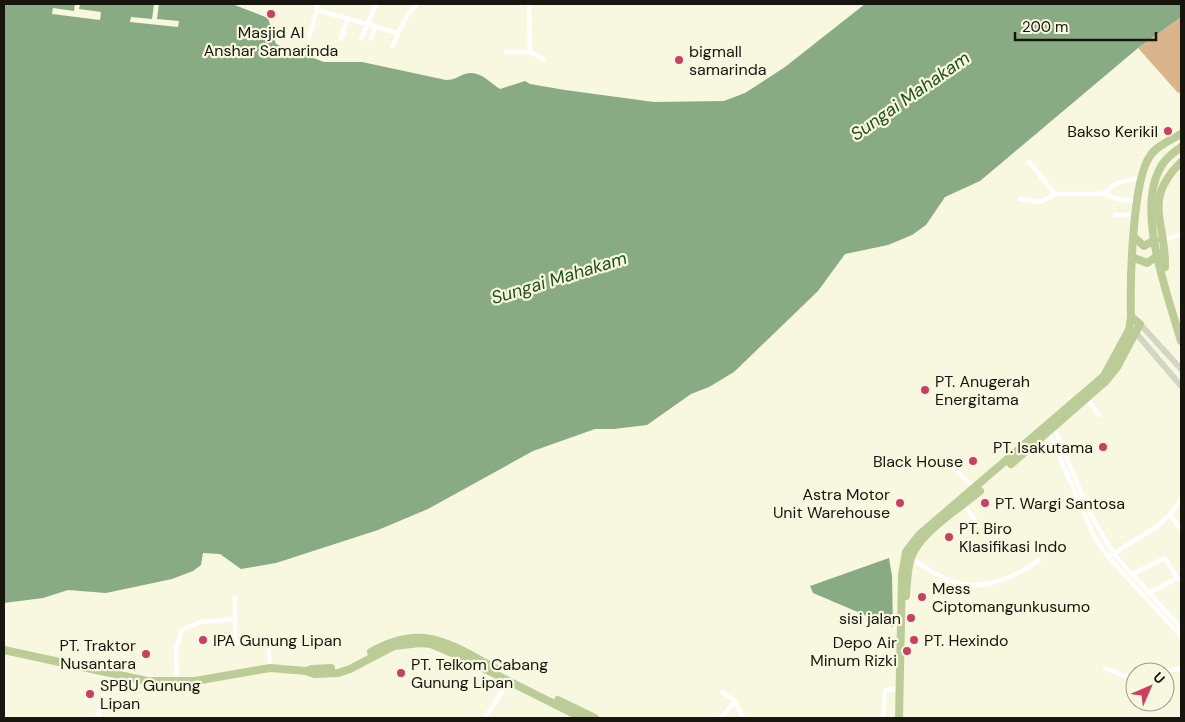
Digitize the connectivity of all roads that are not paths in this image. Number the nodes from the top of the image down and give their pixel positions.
1 (317, 4) edge
2 (376, 4) edge
3 (417, 4) edge
4 (529, 4) edge
5 (317, 10) junction
6 (348, 18) junction
7 (367, 24) junction
8 (375, 27) junction
9 (398, 33) junction
10 (309, 37) dead end
11 (341, 38) dead end
12 (361, 39) dead end
13 (371, 39) dead end
14 (393, 46) dead end
15 (506, 52) dead end
16 (530, 52) junction
17 (544, 59) dead end
18 (1181, 134) edge
19 (1181, 147) edge
20 (1029, 162) dead end
21 (1181, 162) edge
22 (1140, 178) junction
23 (1055, 194) junction
24 (1103, 194) junction
25 (1020, 199) dead end
26 (1137, 202) junction
27 (1115, 215) dead end
28 (1136, 215) junction
29 (1181, 234) edge
30 (1134, 238) junction
31 (1159, 241) junction
32 (1158, 255) junction
33 (1134, 258) junction
34 (1163, 275) junction
35 (1131, 317) junction
36 (1140, 324) junction
37 (1132, 332) junction
38 (1181, 341) edge
39 (1181, 369) edge
40 (1181, 386) edge
41 (1087, 398) junction
42 (1099, 414) dead end
43 (1050, 427) junction
44 (948, 463) dead end
45 (975, 488) junction
46 (1181, 500) edge
47 (964, 504) junction
48 (1170, 515) junction
49 (978, 525) dead end
50 (1181, 529) edge
51 (1113, 553) junction
52 (1109, 558) junction
53 (910, 559) junction
54 (1039, 560) dead end
55 (1132, 574) junction
56 (1127, 578) junction
57 (1179, 578) edge
58 (1146, 595) junction
59 (235, 598) dead end
60 (235, 619) junction
61 (1181, 628) edge
62 (1181, 636) edge
63 (4, 650) edge
64 (270, 668) junction
65 (1105, 668) dead end
66 (306, 671) junction
67 (110, 674) junction
68 (1125, 676) edge
69 (509, 681) junction
70 (177, 682) junction
71 (899, 689) junction
72 (722, 692) dead end
73 (552, 700) junction
74 (735, 701) junction
75 (97, 718) edge
76 (485, 718) edge
77 (582, 718) edge
78 (595, 718) edge
79 (721, 718) edge
80 (743, 718) edge
81 (882, 718) edge
82 (898, 718) edge
83 (904, 718) edge

1 - 5 street
2 - 7 street
3 - 9 street
4 - 16 street
5 - 6 street
5 - 10 street
6 - 7 street
6 - 11 street
7 - 8 street
7 - 12 street
8 - 9 street
8 - 13 street
9 - 14 street
15 - 16 street
16 - 17 street
18 - 22 highway
19 - 31 highway
20 - 23 street
21 - 31 highway
22 - 24 street
22 - 26 highway
23 - 24 street
23 - 25 street
24 - 26 street
26 - 28 highway
27 - 28 street
28 - 30 highway
29 - 31 street
30 - 31 highway
30 - 33 highway
31 - 32 highway
31 - 34 highway
32 - 33 highway
32 - 34 highway
33 - 35 highway
34 - 38 highway
35 - 36 highway
35 - 37 highway
36 - 37 highway
36 - 39 main road
37 - 40 main road
37 - 41 highway
37 - 43 highway
41 - 42 street
41 - 43 highway
43 - 45 highway
43 - 47 highway
43 - 51 street
43 - 52 street
44 - 45 street
45 - 71 highway
46 - 48 street
47 - 49 street
47 - 53 highway
48 - 50 street
48 - 51 street
51 - 52 street
51 - 55 street
52 - 56 street
53 - 54 street
53 - 83 highway
55 - 56 street
55 - 57 street
55 - 58 street
56 - 58 street
57 - 58 street
58 - 61 street
58 - 62 street
59 - 60 street
60 - 64 street
60 - 70 street
63 - 67 highway
64 - 66 highway
64 - 70 highway
65 - 68 street
66 - 69 highway
66 - 73 highway
67 - 70 highway
67 - 75 street
69 - 73 highway
69 - 76 street
71 - 81 street
71 - 82 highway
72 - 74 street
73 - 77 highway
73 - 78 highway
74 - 79 street
74 - 80 street

